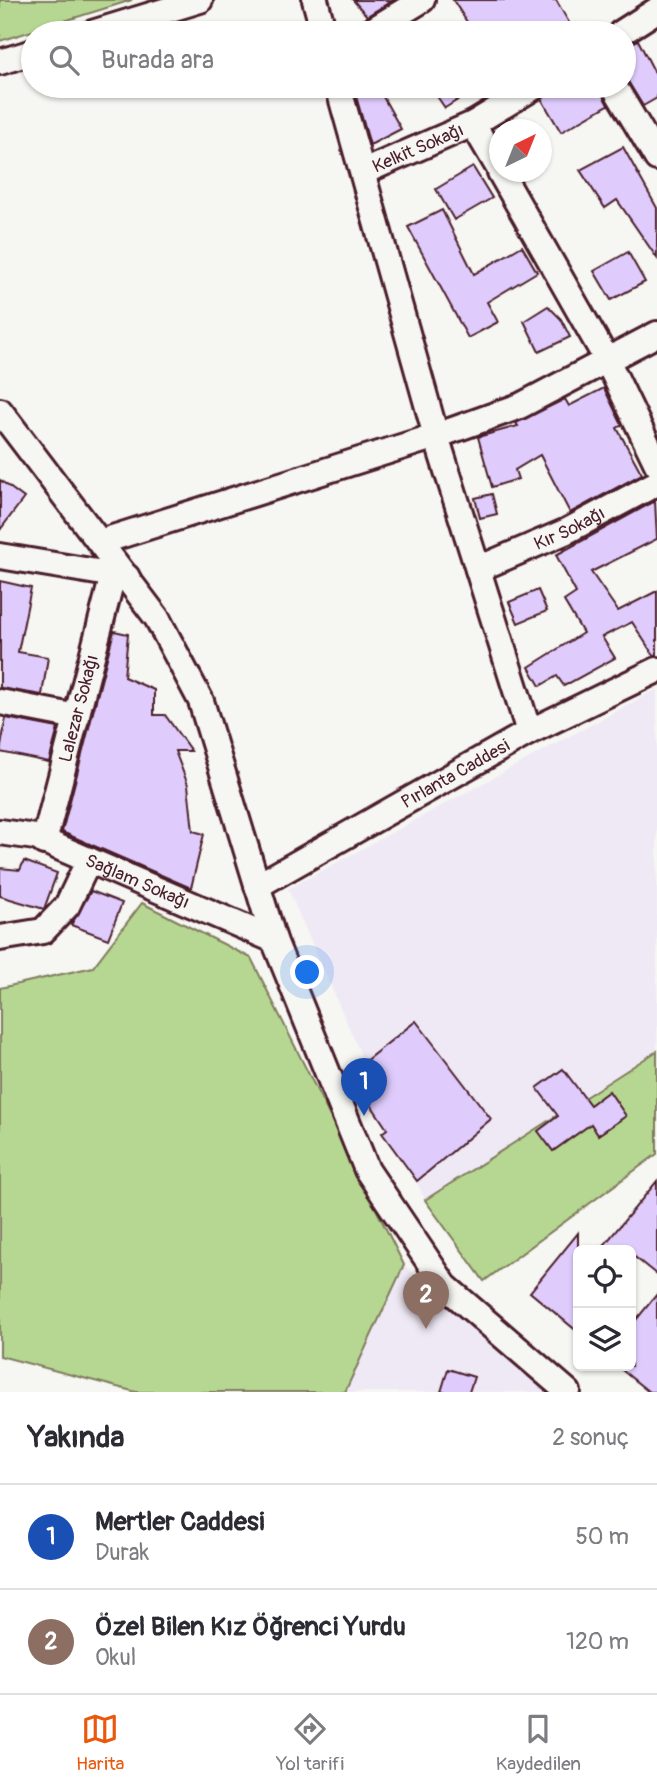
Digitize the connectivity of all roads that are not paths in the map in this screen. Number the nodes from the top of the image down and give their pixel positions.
1 (200, 0) edge
2 (315, 0) edge
3 (422, 0) edge
4 (657, 10) edge
5 (131, 21) edge
6 (321, 21) edge
7 (388, 21) edge
8 (636, 23) edge
9 (21, 55) edge
10 (0, 62) edge
11 (341, 98) edge
12 (516, 98) edge
13 (621, 98) edge
14 (473, 124) junction
15 (489, 152) edge
16 (657, 158) edge
17 (363, 172) junction
18 (506, 182) edge
19 (657, 334) edge
20 (607, 360) junction
21 (0, 411) edge
22 (436, 436) junction
23 (657, 464) edge
24 (657, 483) edge
25 (100, 542) junction
26 (0, 556) edge
27 (478, 569) junction
28 (120, 576) junction
29 (657, 670) edge
30 (0, 702) edge
31 (77, 717) junction
32 (529, 732) junction
33 (0, 832) edge
34 (44, 842) junction
35 (89, 860) junction
36 (257, 886) junction
37 (0, 938) edge
38 (274, 940) junction
39 (568, 1392) edge

1 - 5 street
2 - 6 street
3 - 7 street
4 - 8 street
9 - 10 street
11 - 17 street
12 - 14 street, Kelkit Sokağı
13 - 16 street
14 - 15 street
14 - 17 street, Kelkit Sokağı
17 - 22 street
18 - 20 street
19 - 20 street
20 - 22 street
20 - 23 street
21 - 25 street
22 - 25 street
22 - 27 street
24 - 27 street, Kır Sokağı
25 - 28 street
26 - 28 street
27 - 32 street
28 - 31 street, Lalezar Sokağı
28 - 36 street
29 - 32 street, Pırlanta Caddesi
30 - 31 street
31 - 34 street, Lalezar Sokağı
32 - 36 street, Pırlanta Caddesi
33 - 34 street, Sağlam Sokağı
34 - 35 street, Sağlam Sokağı
35 - 37 street
35 - 38 street, Sağlam Sokağı
36 - 38 street
38 - 39 street

